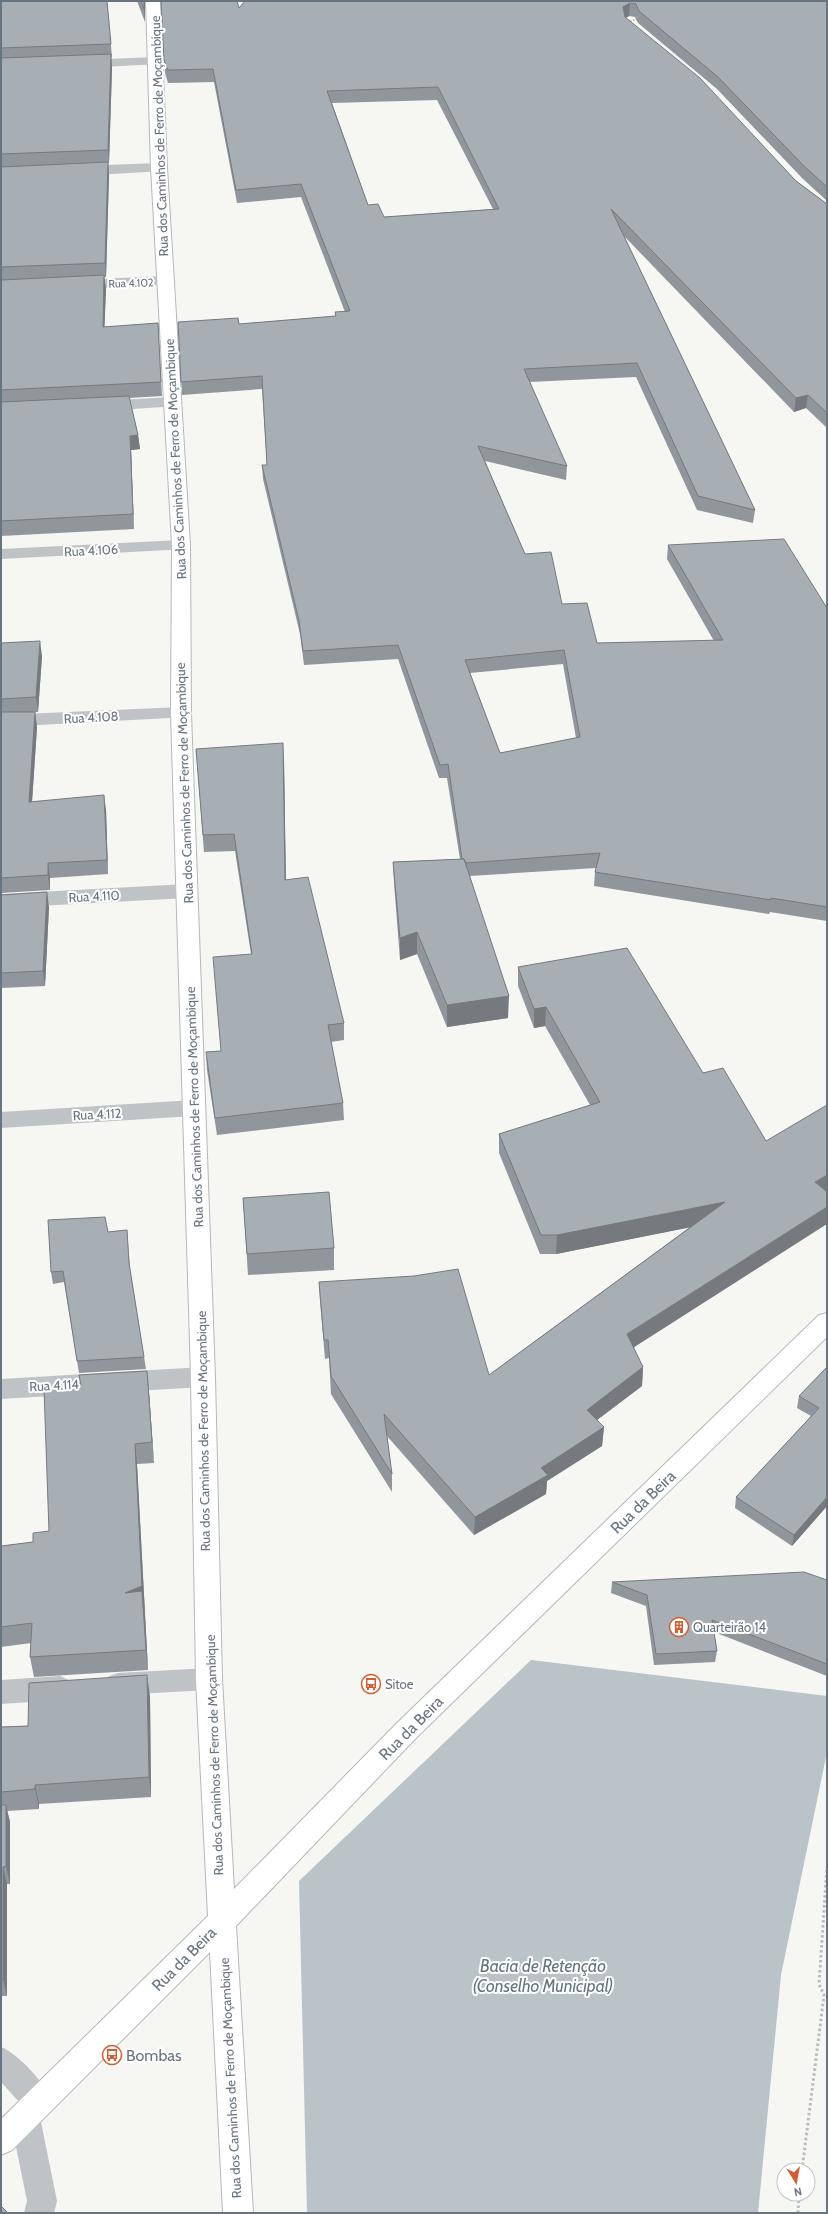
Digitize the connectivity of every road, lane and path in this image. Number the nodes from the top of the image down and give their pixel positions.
1 (153, 1) edge
2 (645, 17) edge
3 (630, 21) edge
4 (155, 61) junction
5 (70, 64) edge
6 (159, 168) junction
7 (64, 172) edge
8 (165, 281) junction
9 (64, 286) edge
10 (172, 402) junction
11 (87, 406) edge
12 (181, 545) junction
13 (1, 554) edge
14 (181, 712) junction
15 (1, 721) edge
16 (187, 891) junction
17 (1, 901) edge
18 (194, 1108) junction
19 (1, 1120) edge
20 (827, 1322) edge
21 (203, 1377) junction
22 (1, 1388) edge
23 (209, 1679) junction
24 (1, 1692) edge
25 (827, 1867) edge
26 (221, 1922) junction
27 (1, 2061) edge
28 (32, 2110) junction
29 (1, 2140) edge
30 (803, 2162) edge
31 (799, 2202) edge
32 (39, 2213) edge
33 (238, 2213) edge
34 (798, 2213) edge

1 - 4 street, Rua dos Caminhos de Ferro de Moçambique
2 - 3 path
4 - 5 street
4 - 6 street, Rua dos Caminhos de Ferro de Moçambique
6 - 7 street
6 - 8 street, Rua dos Caminhos de Ferro de Moçambique
8 - 9 street, Rua 4.102
8 - 10 street, Rua dos Caminhos de Ferro de Moçambique
10 - 11 street
10 - 12 street, Rua dos Caminhos de Ferro de Moçambique
12 - 13 street, Rua 4.106
12 - 14 street, Rua dos Caminhos de Ferro de Moçambique
14 - 15 street, Rua 4.108
14 - 16 street, Rua dos Caminhos de Ferro de Moçambique
16 - 17 street, Rua 4.110
16 - 18 street, Rua dos Caminhos de Ferro de Moçambique
18 - 19 street, Rua 4.112
18 - 21 street, Rua dos Caminhos de Ferro de Moçambique
20 - 26 street, Rua da Beira
21 - 22 street, Rua 4.114
21 - 23 street, Rua dos Caminhos de Ferro de Moçambique
23 - 24 street
23 - 26 street, Rua dos Caminhos de Ferro de Moçambique
25 - 30 path
26 - 28 street, Rua da Beira
26 - 33 street, Rua dos Caminhos de Ferro de Moçambique
27 - 28 street
28 - 29 street, Rua da Beira
28 - 32 street
31 - 34 path

